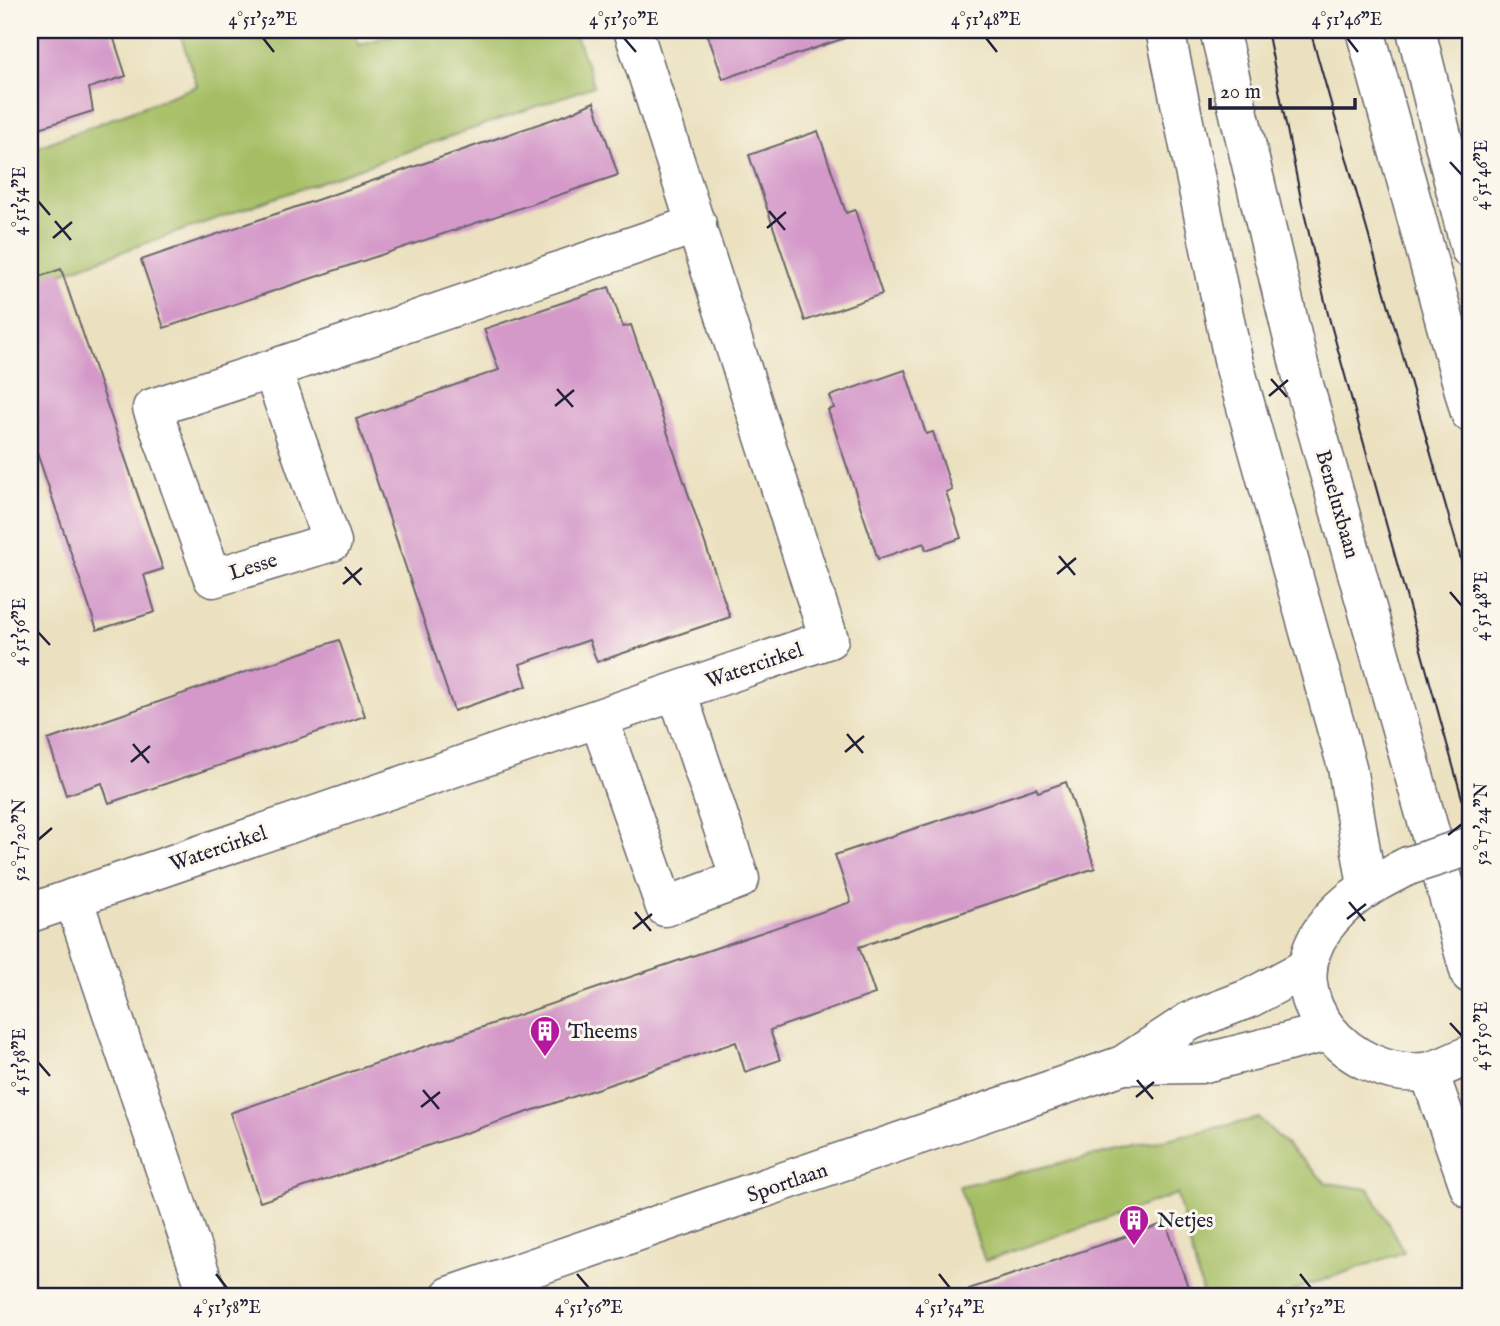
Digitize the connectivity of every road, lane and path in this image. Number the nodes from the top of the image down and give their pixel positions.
1 (633, 30) edge
2 (1165, 30) edge
3 (1219, 30) edge
4 (1365, 30) edge
5 (1416, 30) edge
6 (696, 224) junction
7 (1470, 249) edge
8 (272, 369) junction
9 (1470, 413) edge
10 (677, 692) junction
11 (599, 719) junction
12 (1470, 846) edge
13 (1367, 886) junction
14 (73, 898) junction
15 (30, 913) edge
16 (1308, 967) junction
17 (1470, 974) edge
18 (1327, 1032) junction
19 (1467, 1056) edge
20 (1123, 1065) junction
21 (1429, 1072) junction
22 (1470, 1189) edge
23 (208, 1296) edge
24 (450, 1296) edge

1 - 6 street, Watercirkel
2 - 13 street
3 - 17 street, Beneluxbaan
4 - 9 street
5 - 7 street
6 - 8 street, Lesse
6 - 10 street, Watercirkel
8 - 8 street, Lesse
10 - 11 street, Watercirkel
10 - 11 street
11 - 14 street, Watercirkel
12 - 13 street, bridge
13 - 16 street
14 - 15 street, Watercirkel
14 - 23 street
16 - 18 street
16 - 20 street, Sportlaan
18 - 20 street, Sportlaan
18 - 21 street
19 - 21 street
20 - 24 street, Sportlaan
21 - 22 street

